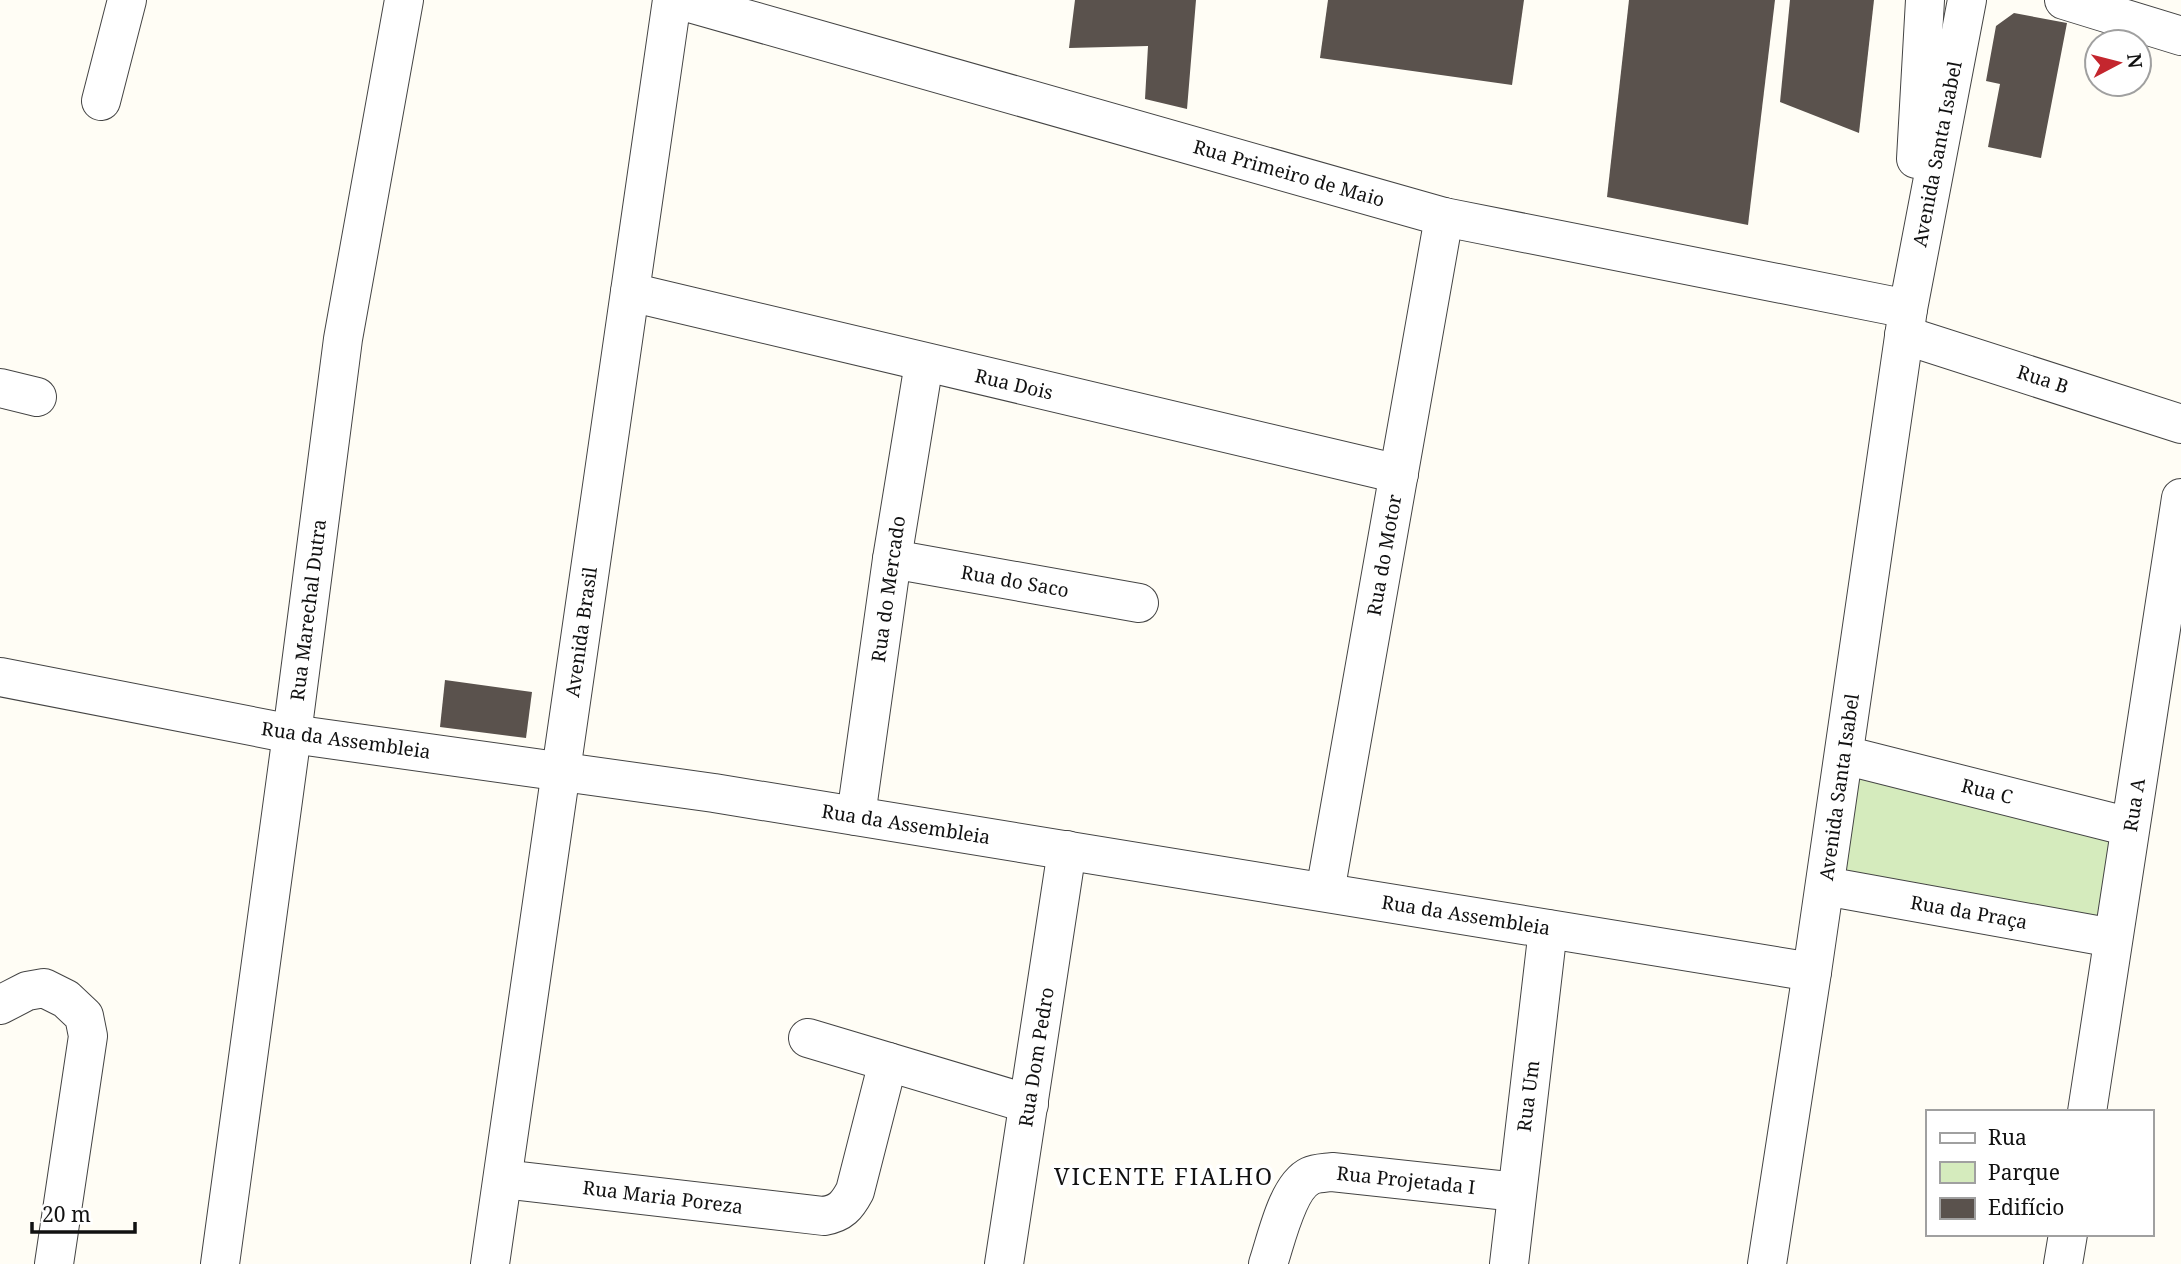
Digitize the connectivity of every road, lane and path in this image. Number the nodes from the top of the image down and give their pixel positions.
1 (127, 0) edge
2 (404, 0) edge
3 (672, 0) edge
4 (679, 0) edge
5 (1925, 0) edge
6 (1967, 0) edge
7 (2064, 0) edge
8 (2181, 36) edge
9 (102, 101) dead end
10 (1444, 218) junction
11 (630, 292) junction
12 (1906, 322) junction
13 (924, 363) junction
14 (0, 388) edge
15 (37, 397) dead end
16 (2181, 424) edge
17 (1399, 474) junction
18 (2181, 498) edge
19 (892, 559) junction
20 (1139, 603) dead end
21 (0, 677) edge
22 (292, 734) junction
23 (1844, 755) junction
24 (561, 771) junction
25 (856, 816) junction
26 (2130, 827) junction
27 (1068, 850) junction
28 (1825, 886) junction
29 (1325, 892) junction
30 (1548, 929) junction
31 (2113, 938) junction
32 (1812, 972) junction
33 (0, 1005) edge
34 (808, 1038) dead end
35 (888, 1062) junction
36 (1029, 1104) junction
37 (2087, 1110) edge
38 (503, 1179) junction
39 (1517, 1192) junction
40 (2068, 1236) edge
41 (54, 1264) edge
42 (220, 1264) edge
43 (490, 1264) edge
44 (1006, 1264) edge
45 (1268, 1264) edge
46 (1509, 1264) edge
47 (1767, 1264) edge
48 (2063, 1264) edge

1 - 9 street
2 - 22 street, Rua Marechal Dutra
3 - 11 street, Avenida Brasil
4 - 10 street, Rua Primeiro de Maio
5 - 12 street, Avenida Santa Isabel
6 - 12 street, Avenida Santa Isabel
7 - 8 street
10 - 12 street, Rua Primeiro de Maio
10 - 17 street, Rua do Motor
11 - 13 street, Rua Dois
11 - 24 street, Avenida Brasil
12 - 16 street, Rua B
12 - 23 street, Avenida Santa Isabel
13 - 17 street, Rua Dois
13 - 19 street, Rua do Mercado
14 - 15 street
17 - 29 street, Rua do Motor
18 - 26 street, Rua A
19 - 20 street, Rua do Saco
19 - 25 street, Rua do Mercado
21 - 22 street, Rua da Assembleia
22 - 24 street, Rua da Assembleia
22 - 42 street, Rua Marechal Dutra
23 - 26 street, Rua C
23 - 28 street, Avenida Santa Isabel
24 - 25 street, Rua da Assembleia
24 - 38 street, Avenida Brasil
25 - 27 street, Rua da Assembleia
26 - 31 street, Rua A
27 - 29 street, Rua da Assembleia
27 - 36 street, Rua Dom Pedro
28 - 31 street, Rua da Praça
28 - 32 street, Avenida Santa Isabel
29 - 30 street, Rua da Assembleia
30 - 32 street, Rua da Assembleia
30 - 39 street, Rua Um
31 - 37 street, Rua A
32 - 47 street, Avenida Santa Isabel
33 - 41 street
34 - 35 street
35 - 36 street
35 - 38 street, Rua Maria Poreza
36 - 44 street, Rua Dom Pedro
38 - 43 street, Avenida Brasil
39 - 45 street, Rua Projetada I
39 - 46 street, Rua Um
40 - 48 street

